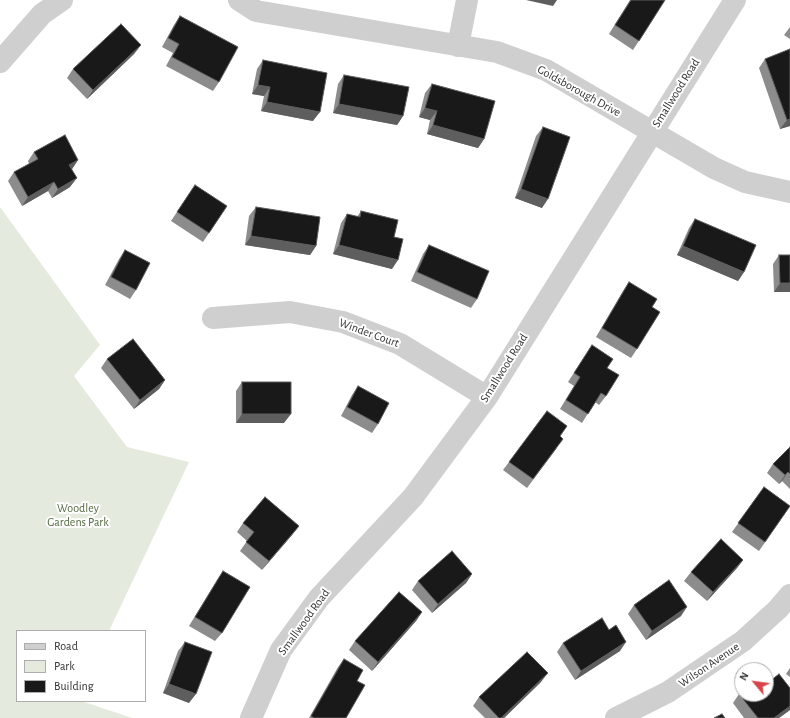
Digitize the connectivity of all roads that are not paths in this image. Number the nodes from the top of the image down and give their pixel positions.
1 (62, 0) edge
2 (239, 0) edge
3 (467, 0) edge
4 (735, 0) edge
5 (458, 46) junction
6 (0, 62) edge
7 (652, 131) junction
8 (790, 192) edge
9 (213, 318) dead end
10 (487, 397) junction
11 (790, 595) edge
12 (251, 718) edge
13 (616, 718) edge

1 - 6 street
2 - 5 street, Goldsborough Drive
3 - 5 street
4 - 7 street, Smallwood Road
5 - 7 street, Goldsborough Drive
7 - 8 street, Goldsborough Drive
7 - 10 street, Smallwood Road
9 - 10 street, Winder Court
10 - 12 street, Smallwood Road
11 - 13 street, Wilson Avenue

